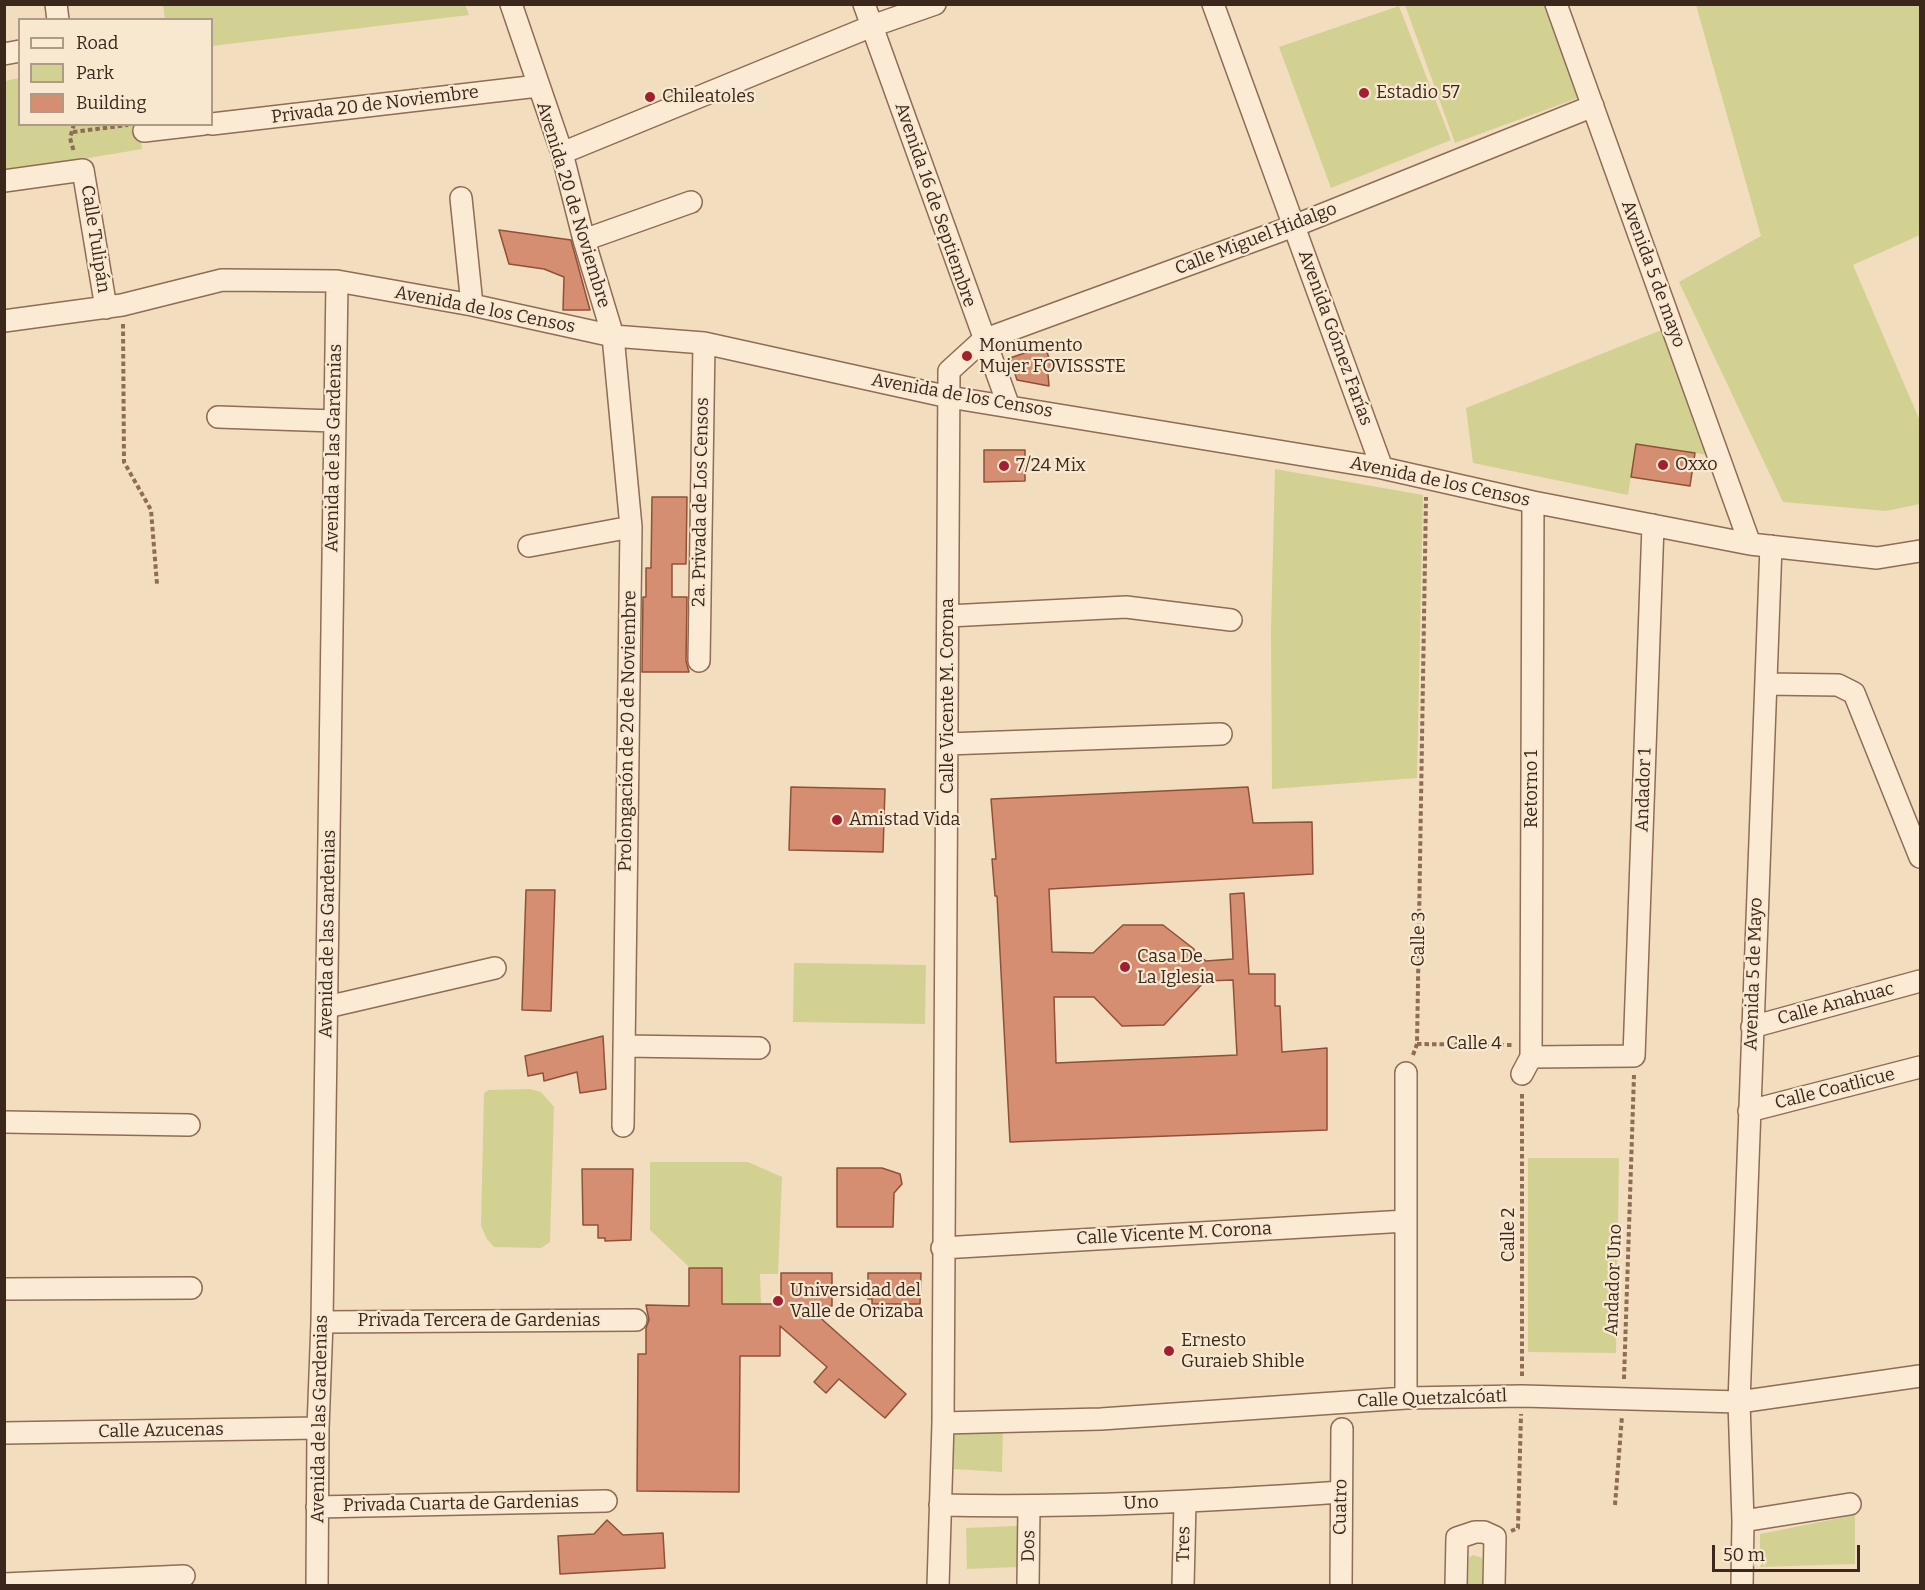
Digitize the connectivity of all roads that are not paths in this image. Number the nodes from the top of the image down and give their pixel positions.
1 (512, 4) edge
2 (864, 4) edge
3 (935, 4) edge
4 (1213, 4) edge
5 (1556, 4) edge
6 (872, 26) junction
7 (538, 86) junction
8 (1593, 106) junction
9 (213, 124) edge
10 (170, 126) edge
11 (137, 128) edge
12 (562, 153) junction
13 (4, 181) edge
14 (461, 198) dead end
15 (691, 202) dead end
16 (1294, 226) junction
17 (584, 240) junction
18 (337, 281) junction
19 (472, 305) junction
20 (114, 307) junction
21 (4, 321) edge
22 (613, 336) junction
23 (983, 340) junction
24 (704, 343) junction
25 (949, 397) junction
26 (1008, 404) junction
27 (218, 417) dead end
28 (334, 421) junction
29 (1382, 468) junction
30 (1533, 502) junction
31 (1653, 525) junction
32 (631, 527) junction
33 (1750, 544) junction
34 (529, 546) dead end
35 (1771, 546) junction
36 (1920, 551) edge
37 (948, 616) junction
38 (1231, 620) dead end
39 (699, 661) dead end
40 (1766, 684) junction
41 (1221, 734) dead end
42 (947, 744) junction
43 (1920, 857) edge
44 (495, 968) dead end
45 (1920, 981) edge
46 (327, 1007) junction
47 (1752, 1027) junction
48 (624, 1046) junction
49 (759, 1048) dead end
50 (1634, 1056) joint
51 (1920, 1066) edge
52 (1406, 1073) road end
53 (1749, 1111) junction
54 (4, 1122) edge
55 (189, 1125) dead end
56 (623, 1126) dead end
57 (1406, 1221) junction
58 (942, 1248) junction
59 (191, 1288) dead end
60 (4, 1289) edge
61 (636, 1320) dead end
62 (322, 1322) junction
63 (1920, 1376) edge
64 (1406, 1398) junction
65 (1739, 1402) junction
66 (943, 1423) junction
67 (318, 1428) junction
68 (1342, 1429) dead end
69 (4, 1433) edge
70 (1341, 1492) junction
71 (606, 1501) dead end
72 (1185, 1502) junction
73 (1850, 1504) dead end
74 (940, 1505) junction
75 (1029, 1507) junction
76 (317, 1508) junction
77 (1743, 1521) junction
78 (184, 1576) dead end
79 (4, 1584) edge
80 (317, 1586) edge
81 (938, 1586) edge
82 (1028, 1586) edge
83 (1183, 1586) edge
84 (1341, 1586) edge
85 (1456, 1586) edge
86 (1494, 1586) edge
87 (1742, 1586) edge

1 - 7 street, Avenida 20 de Noviembre
2 - 6 street, Avenida 16 de Septiembre
3 - 6 street
4 - 16 street, Avenida Gómez Farías
5 - 8 street, Avenida 5 de mayo
6 - 12 street
6 - 23 street, Avenida 16 de Septiembre
7 - 9 street, Privada 20 de Noviembre
7 - 12 street, Avenida 20 de Noviembre
8 - 16 street, Calle Miguel Hidalgo
8 - 33 street, Avenida 5 de mayo
10 - 11 street
12 - 17 street, Avenida 20 de Noviembre
13 - 20 street, Calle Tulipán
14 - 19 street
15 - 17 street
16 - 23 street, Calle Miguel Hidalgo
16 - 29 street, Avenida Gómez Farías
17 - 22 street, Avenida 20 de Noviembre
18 - 19 street, Avenida de los Censos
18 - 20 street, Avenida de los Censos
18 - 28 street, Avenida de las Gardenias
19 - 22 street, Avenida de los Censos
20 - 21 street, Avenida de los Censos
22 - 24 street, Avenida de los Censos
22 - 32 street, Prolongación de 20 de Noviembre
23 - 25 street, Calle Miguel Hidalgo
23 - 26 street, Avenida 16 de Septiembre
24 - 25 street, Avenida de los Censos
24 - 39 street, 2a. Privada de Los Censos
25 - 26 street, Avenida de los Censos
25 - 37 street, Calle Vicente M. Corona
26 - 29 street, Avenida de los Censos
27 - 28 street
28 - 46 street, Avenida de las Gardenias
29 - 30 street, Avenida de los Censos
30 - 31 street, Avenida de los Censos
30 - 50 street, Retorno 1
31 - 33 street, Avenida de los Censos
31 - 50 street, Andador 1
32 - 34 street
32 - 48 street, Prolongación de 20 de Noviembre
33 - 35 street, Avenida de los Censos
35 - 36 street, Avenida de los Censos
35 - 40 street, Avenida 5 de Mayo
37 - 38 street
37 - 42 street, Calle Vicente M. Corona
40 - 43 street
40 - 47 street, Avenida 5 de Mayo
41 - 42 street
42 - 58 street, Calle Vicente M. Corona
44 - 46 street
45 - 47 street, Calle Anahuac
46 - 62 street, Avenida de las Gardenias
47 - 53 street, Avenida 5 de Mayo
48 - 49 street
48 - 56 street, Prolongación de 20 de Noviembre
51 - 53 street, Calle Coatlicue
52 - 57 street
53 - 65 street, Avenida 5 de Mayo
54 - 55 street
57 - 58 street, Calle Vicente M. Corona
57 - 64 street
58 - 66 street, Calle Vicente M. Corona
59 - 60 street
61 - 62 street, Privada Tercera de Gardenias
62 - 67 street, Avenida de las Gardenias
63 - 65 street, Calle Quetzalcóatl
64 - 65 street, Calle Quetzalcóatl
64 - 66 street, Calle Quetzalcóatl
65 - 77 street
66 - 74 street, Calle Vicente M. Corona
67 - 69 street, Calle Azucenas
67 - 76 street, Avenida de las Gardenias
68 - 70 street, Cuatro
70 - 72 street, Uno
70 - 84 street, Cuatro
71 - 76 street, Privada Cuarta de Gardenias
72 - 75 street, Uno
72 - 83 street, Tres
73 - 77 street
74 - 75 street, Uno
74 - 81 street, Calle Vicente M. Corona
75 - 82 street, Dos
76 - 80 street, Avenida de las Gardenias
77 - 87 street
78 - 79 street
85 - 86 street

